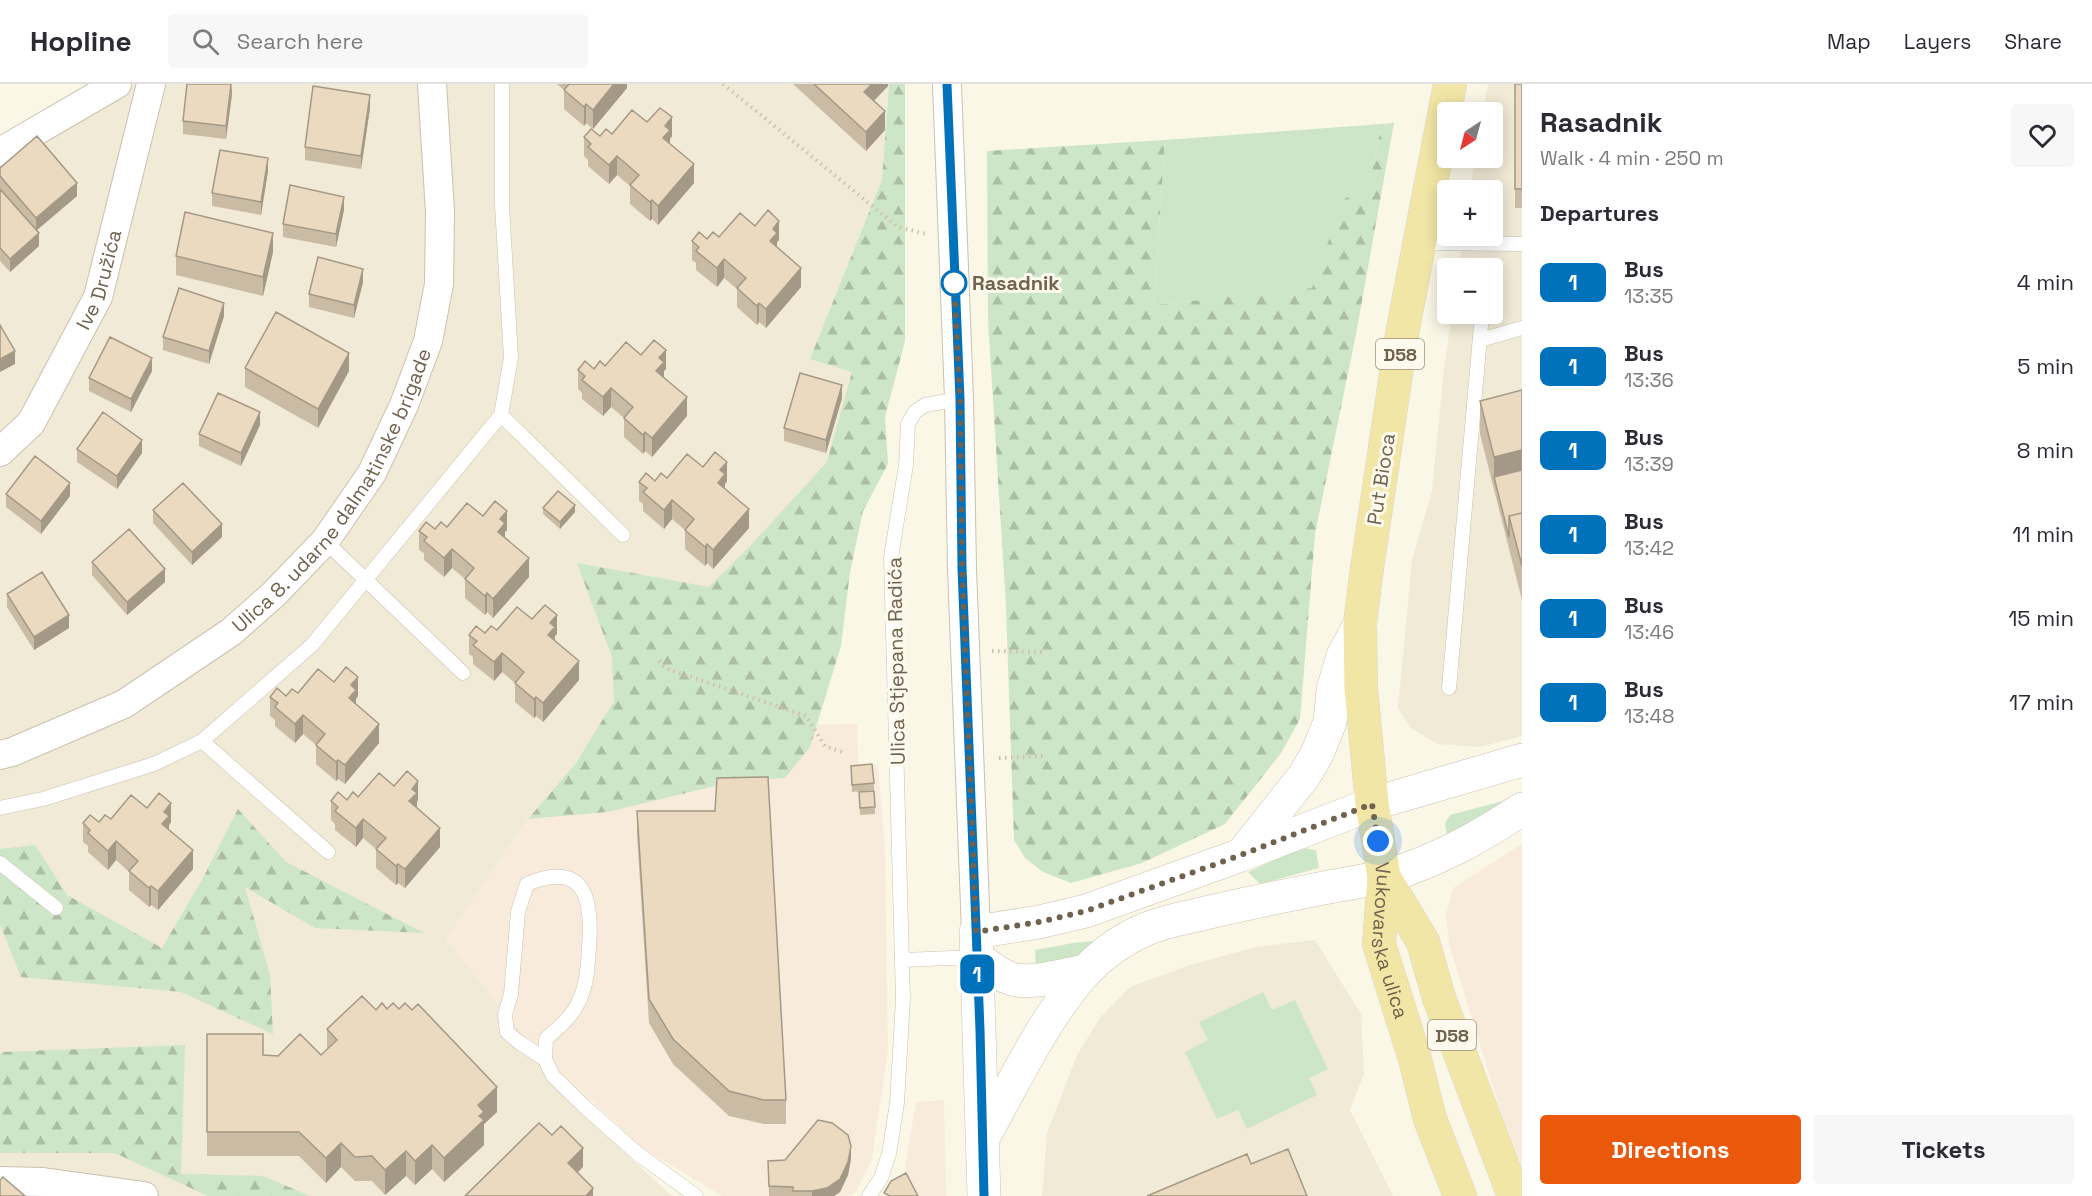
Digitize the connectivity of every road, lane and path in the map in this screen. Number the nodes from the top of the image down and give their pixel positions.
1 (117, 84) edge
2 (151, 84) edge
3 (432, 84) edge
4 (502, 84) edge
5 (723, 84) edge
6 (947, 84) edge
7 (1450, 84) edge
8 (0, 152) edge
9 (953, 241) junction
10 (1420, 243) junction
11 (1522, 244) edge
12 (1481, 324) edge
13 (1522, 328) edge
14 (1480, 339) junction
15 (960, 399) junction
16 (501, 415) junction
17 (0, 452) edge
18 (623, 535) dead end
19 (325, 541) junction
20 (364, 580) junction
21 (1360, 624) junction
22 (991, 651) dead end
23 (1046, 652) dead end
24 (659, 661) dead end
25 (463, 673) dead end
26 (1449, 688) dead end
27 (202, 741) junction
28 (842, 752) dead end
29 (0, 755) edge
30 (1043, 756) dead end
31 (999, 759) dead end
32 (1522, 760) edge
33 (1372, 804) junction
34 (0, 808) edge
35 (1522, 809) edge
36 (328, 852) dead end
37 (1241, 855) junction
38 (0, 863) edge
39 (1384, 878) junction
40 (56, 909) dead end
41 (976, 945) junction
42 (903, 960) junction
43 (1086, 971) junction
44 (545, 1059) junction
45 (982, 1139) junction
46 (0, 1181) edge
47 (1515, 1188) edge
48 (144, 1196) edge
49 (696, 1196) edge
50 (869, 1196) edge
51 (984, 1196) edge
52 (1460, 1196) edge

1 - 8 street
2 - 17 street, Ive Družića
3 - 19 street, Ulica 8. udarne dalmatinske brigade
4 - 16 lane
5 - 9 path
6 - 9 street
7 - 10 main road, Put Bioca / D58
9 - 15 street
10 - 11 lane
10 - 21 main road, Put Bioca / D58
12 - 14 lane
13 - 14 lane
14 - 26 lane
15 - 41 street
15 - 42 lane, Ulica Stjepana Radića
16 - 18 lane
16 - 20 lane
19 - 20 lane
19 - 29 street, Ulica 8. udarne dalmatinske brigade
20 - 25 lane
20 - 27 lane
21 - 33 main road, Put Bioca / D58
21 - 37 main road
22 - 23 path
24 - 28 path
27 - 34 lane
27 - 36 lane
30 - 31 path
32 - 33 main road
33 - 37 main road
33 - 39 main road, Put Bioca / D58
35 - 39 main road
37 - 41 main road
38 - 40 lane
39 - 43 main road
39 - 47 main road, Vukovarska ulica / D58
39 - 52 main road, Vukovarska ulica / D58
41 - 42 lane
41 - 43 main road
41 - 45 main road
42 - 50 lane, Ulica Stjepana Radića
43 - 45 main road
44 - 44 lane
44 - 49 lane
45 - 51 main road
46 - 48 street

